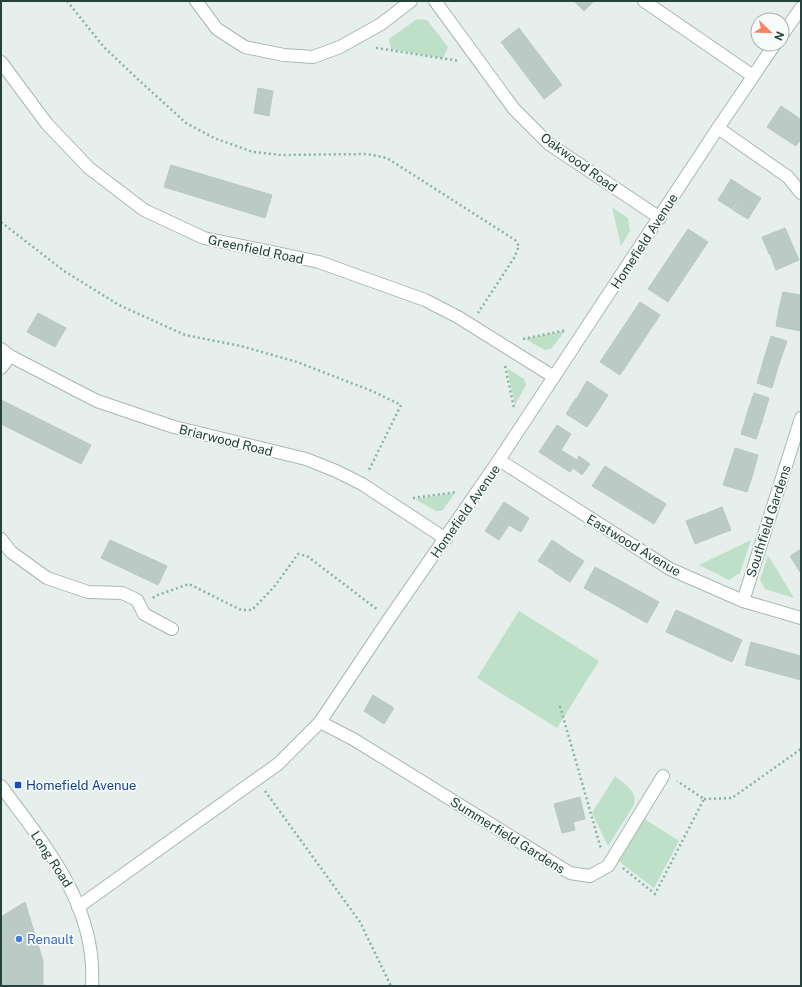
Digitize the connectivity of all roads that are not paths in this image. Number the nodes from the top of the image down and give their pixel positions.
1 (196, 1) edge
2 (411, 1) edge
3 (435, 1) edge
4 (644, 1) edge
5 (801, 8) edge
6 (790, 24) edge
7 (770, 52) edge
8 (1, 62) edge
9 (753, 76) junction
10 (718, 128) junction
11 (801, 193) edge
12 (660, 218) junction
13 (6, 352) edge
14 (1, 368) edge
15 (554, 377) junction
16 (801, 418) edge
17 (499, 460) junction
18 (1, 539) edge
19 (446, 539) junction
20 (743, 601) junction
21 (801, 618) edge
22 (172, 629) dead end
23 (320, 722) junction
24 (663, 776) road end
25 (1, 786) edge
26 (78, 907) junction
27 (92, 986) edge

1 - 2 street
3 - 12 street, Oakwood Road
4 - 9 street
5 - 6 street
7 - 9 street, Homefield Avenue
8 - 15 street, Greenfield Road
9 - 10 street, Homefield Avenue
10 - 11 street
10 - 12 street, Homefield Avenue
12 - 15 street, Homefield Avenue
13 - 14 street
13 - 19 street, Briarwood Road
15 - 17 street, Homefield Avenue
16 - 20 street, Southfield Gardens
17 - 19 street, Homefield Avenue
17 - 20 street, Eastwood Avenue
18 - 22 street
19 - 23 street, Homefield Avenue
20 - 21 street, Eastwood Avenue
23 - 24 street, Summerfield Gardens
23 - 26 street, Homefield Avenue
25 - 26 street, Long Road
26 - 27 street, Long Road

